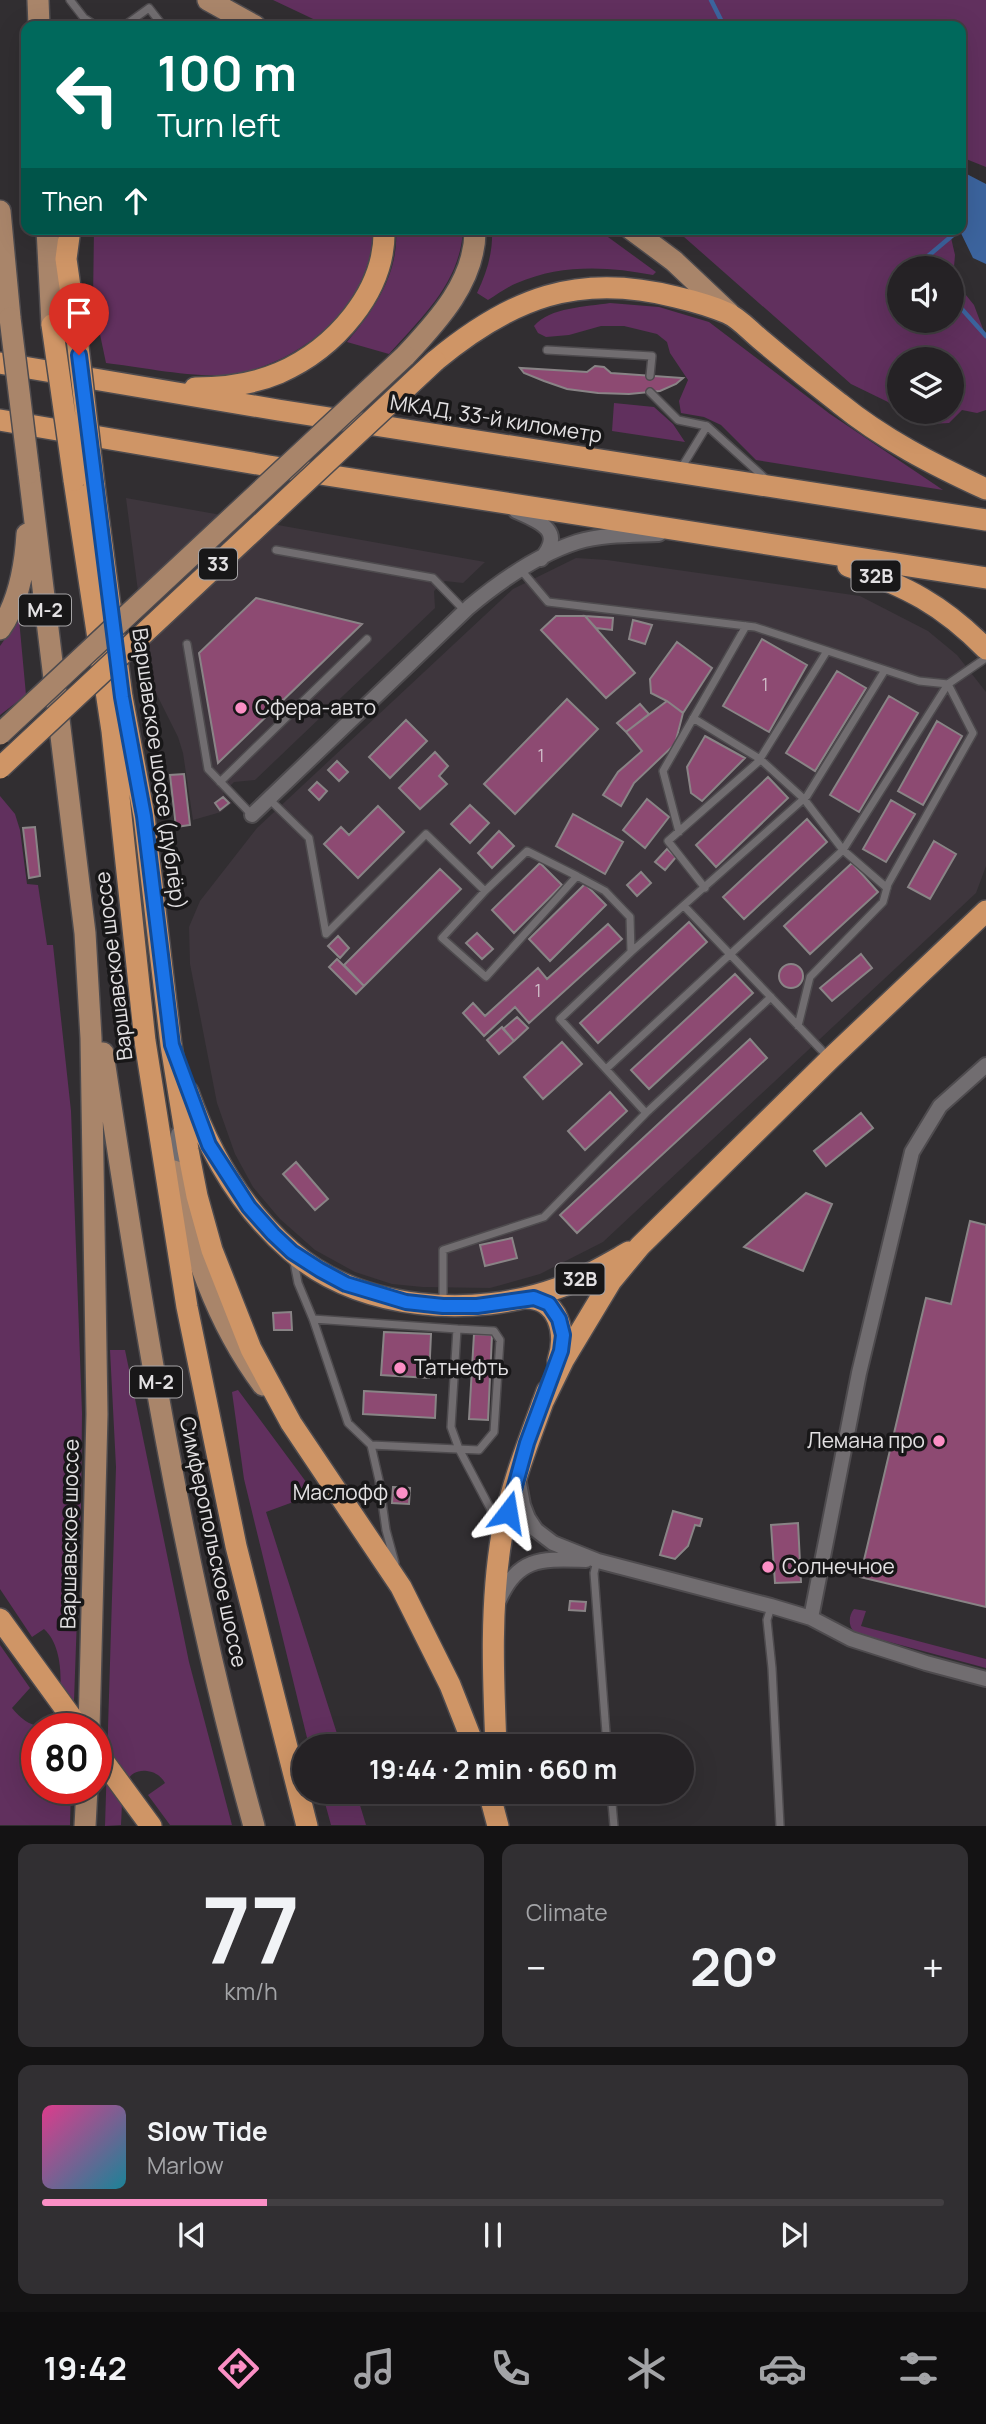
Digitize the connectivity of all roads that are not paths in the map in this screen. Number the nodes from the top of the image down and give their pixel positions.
1 (38, 0) edge
2 (70, 0) edge
3 (208, 0) edge
4 (39, 21) edge
5 (89, 21) edge
6 (131, 21) edge
7 (159, 21) edge
8 (247, 21) edge
9 (0, 211) edge
10 (47, 235) edge
11 (61, 235) edge
12 (69, 235) edge
13 (384, 235) edge
14 (475, 235) edge
15 (639, 235) edge
16 (66, 259) junction
17 (729, 313) junction
18 (52, 325) joint
19 (547, 351) dead end
20 (0, 363) edge
21 (650, 376) dead end
22 (116, 384) junction
23 (650, 392) dead end
24 (0, 421) edge
25 (707, 426) junction
26 (679, 472) junction
27 (29, 473) junction
28 (84, 482) junction
29 (775, 488) junction
30 (986, 489) edge
31 (454, 495) junction
32 (986, 520) edge
33 (713, 535) junction
34 (748, 540) junction
35 (276, 550) dead end
36 (540, 560) junction
37 (522, 570) junction
38 (986, 578) edge
39 (465, 611) junction
40 (746, 626) junction
41 (0, 629) edge
42 (368, 639) dead end
43 (187, 644) dead end
44 (986, 649) edge
45 (827, 650) junction
46 (986, 658) edge
47 (885, 670) junction
48 (948, 684) junction
49 (693, 718) junction
50 (0, 734) edge
51 (760, 758) junction
52 (0, 768) edge
53 (220, 782) junction
54 (269, 798) junction
55 (804, 799) junction
56 (252, 815) joint
57 (679, 832) junction
58 (843, 850) junction
59 (577, 876) junction
60 (705, 888) junction
61 (887, 888) junction
62 (485, 891) junction
63 (684, 906) junction
64 (986, 911) edge
65 (85, 933) junction
66 (631, 953) junction
67 (730, 955) junction
68 (771, 997) junction
69 (798, 1026) junction
70 (145, 1041) junction
71 (172, 1045) junction
72 (830, 1059) junction
73 (986, 1065) edge
74 (606, 1069) junction
75 (179, 1094) junction
76 (646, 1113) junction
77 (177, 1182) junction
78 (640, 1245) junction
79 (292, 1252) junction
80 (179, 1262) junction
81 (515, 1299) junction
82 (443, 1306) junction
83 (313, 1319) junction
84 (457, 1329) junction
85 (542, 1404) junction
86 (291, 1423) junction
87 (370, 1445) junction
88 (459, 1449) junction
89 (517, 1473) junction
90 (503, 1532) junction
91 (598, 1561) junction
92 (401, 1587) junction
93 (771, 1606) junction
94 (493, 1614) junction
95 (811, 1618) junction
96 (0, 1619) edge
97 (986, 1679) edge
98 (68, 1713) edge
99 (89, 1713) edge
100 (469, 1734) edge
101 (496, 1734) edge
102 (606, 1734) edge
103 (112, 1773) edge
104 (86, 1804) edge
105 (493, 1804) edge
106 (499, 1804) edge
107 (612, 1804) edge
108 (149, 1823) edge
109 (85, 1825) edge
110 (254, 1825) edge
111 (307, 1825) edge
112 (500, 1825) edge
113 (614, 1825) edge
114 (780, 1825) edge

1 - 4 main road
2 - 5 lane
3 - 8 main road
6 - 7 lane
9 - 27 main road, Варшавское шоссе / М-2, bridge
10 - 18 main road, Варшавское шоссе / М-2
11 - 16 main road, Варшавское шоссе (дублёр)
12 - 16 highway
13 - 22 highway
14 - 50 main road, bridge
15 - 17 main road
16 - 28 highway, Варшавское шоссе (дублёр), bridge
17 - 30 highway
17 - 52 highway, 33, bridge
18 - 28 highway, Варшавское шоссе / М-2, bridge
19 - 21 lane
20 - 22 highway, МКАД, 33-й километр
22 - 26 highway, МКАД, 33-й километр
23 - 25 lane
24 - 31 highway
25 - 26 lane
25 - 29 lane
26 - 29 highway, МКАД, 33-й километр
27 - 41 main road
27 - 65 main road, Варшавское шоссе / М-2
28 - 70 highway, Варшавское шоссе / М-2
28 - 71 highway, Варшавское шоссе (дублёр)
29 - 32 highway, МКАД, 33-й километр
31 - 33 highway
31 - 36 street
33 - 34 highway
33 - 36 street
34 - 38 highway
34 - 44 highway, 32B
35 - 39 lane
36 - 37 street
37 - 39 street
37 - 40 lane
39 - 54 street
40 - 45 lane
40 - 49 lane
42 - 53 lane
43 - 53 lane
45 - 47 lane
45 - 51 lane
46 - 48 lane
47 - 48 lane
47 - 55 lane
48 - 58 lane
48 - 61 lane
49 - 51 lane
49 - 57 lane
51 - 55 lane
51 - 57 lane
53 - 56 lane
54 - 56 street
54 - 62 lane
55 - 58 lane
55 - 60 lane
57 - 60 lane
58 - 61 lane
58 - 67 lane
59 - 62 lane
59 - 62 lane
59 - 66 lane
60 - 63 lane
61 - 69 lane
63 - 66 lane
63 - 67 lane
64 - 72 highway
65 - 99 main road, Варшавское шоссе
65 - 110 main road, Симферопольское шоссе / М-2
66 - 74 lane
67 - 68 lane
67 - 74 lane
68 - 69 lane
68 - 76 lane
69 - 72 lane
70 - 77 main road, Варшавское шоссе
70 - 80 highway, Симферопольское шоссе / М-2
71 - 75 highway, Варшавское шоссе (дублёр)
71 - 79 highway, 32B
72 - 78 highway
73 - 95 street
74 - 76 lane
75 - 77 street
75 - 86 highway, Варшавское шоссе (дублёр)
76 - 82 lane
77 - 80 street
77 - 86 main road, Варшавское шоссе
78 - 81 highway, 32B
78 - 85 highway
79 - 82 highway, 32B
79 - 83 lane
80 - 111 highway, Симферопольское шоссе / М-2
81 - 82 highway, 32B
81 - 85 highway
83 - 84 lane
83 - 87 lane
84 - 88 lane
84 - 88 lane
85 - 89 highway
86 - 92 highway, Варшавское шоссе
87 - 88 lane
87 - 92 lane
88 - 90 lane
89 - 90 highway
89 - 91 street
90 - 94 highway
91 - 93 street
91 - 94 street
91 - 102 lane
92 - 100 highway, Варшавское шоссе
93 - 95 street
93 - 114 lane
94 - 101 highway
95 - 97 street
96 - 98 highway
103 - 108 highway
104 - 109 main road
105 - 112 highway
106 - 112 highway
107 - 113 lane

